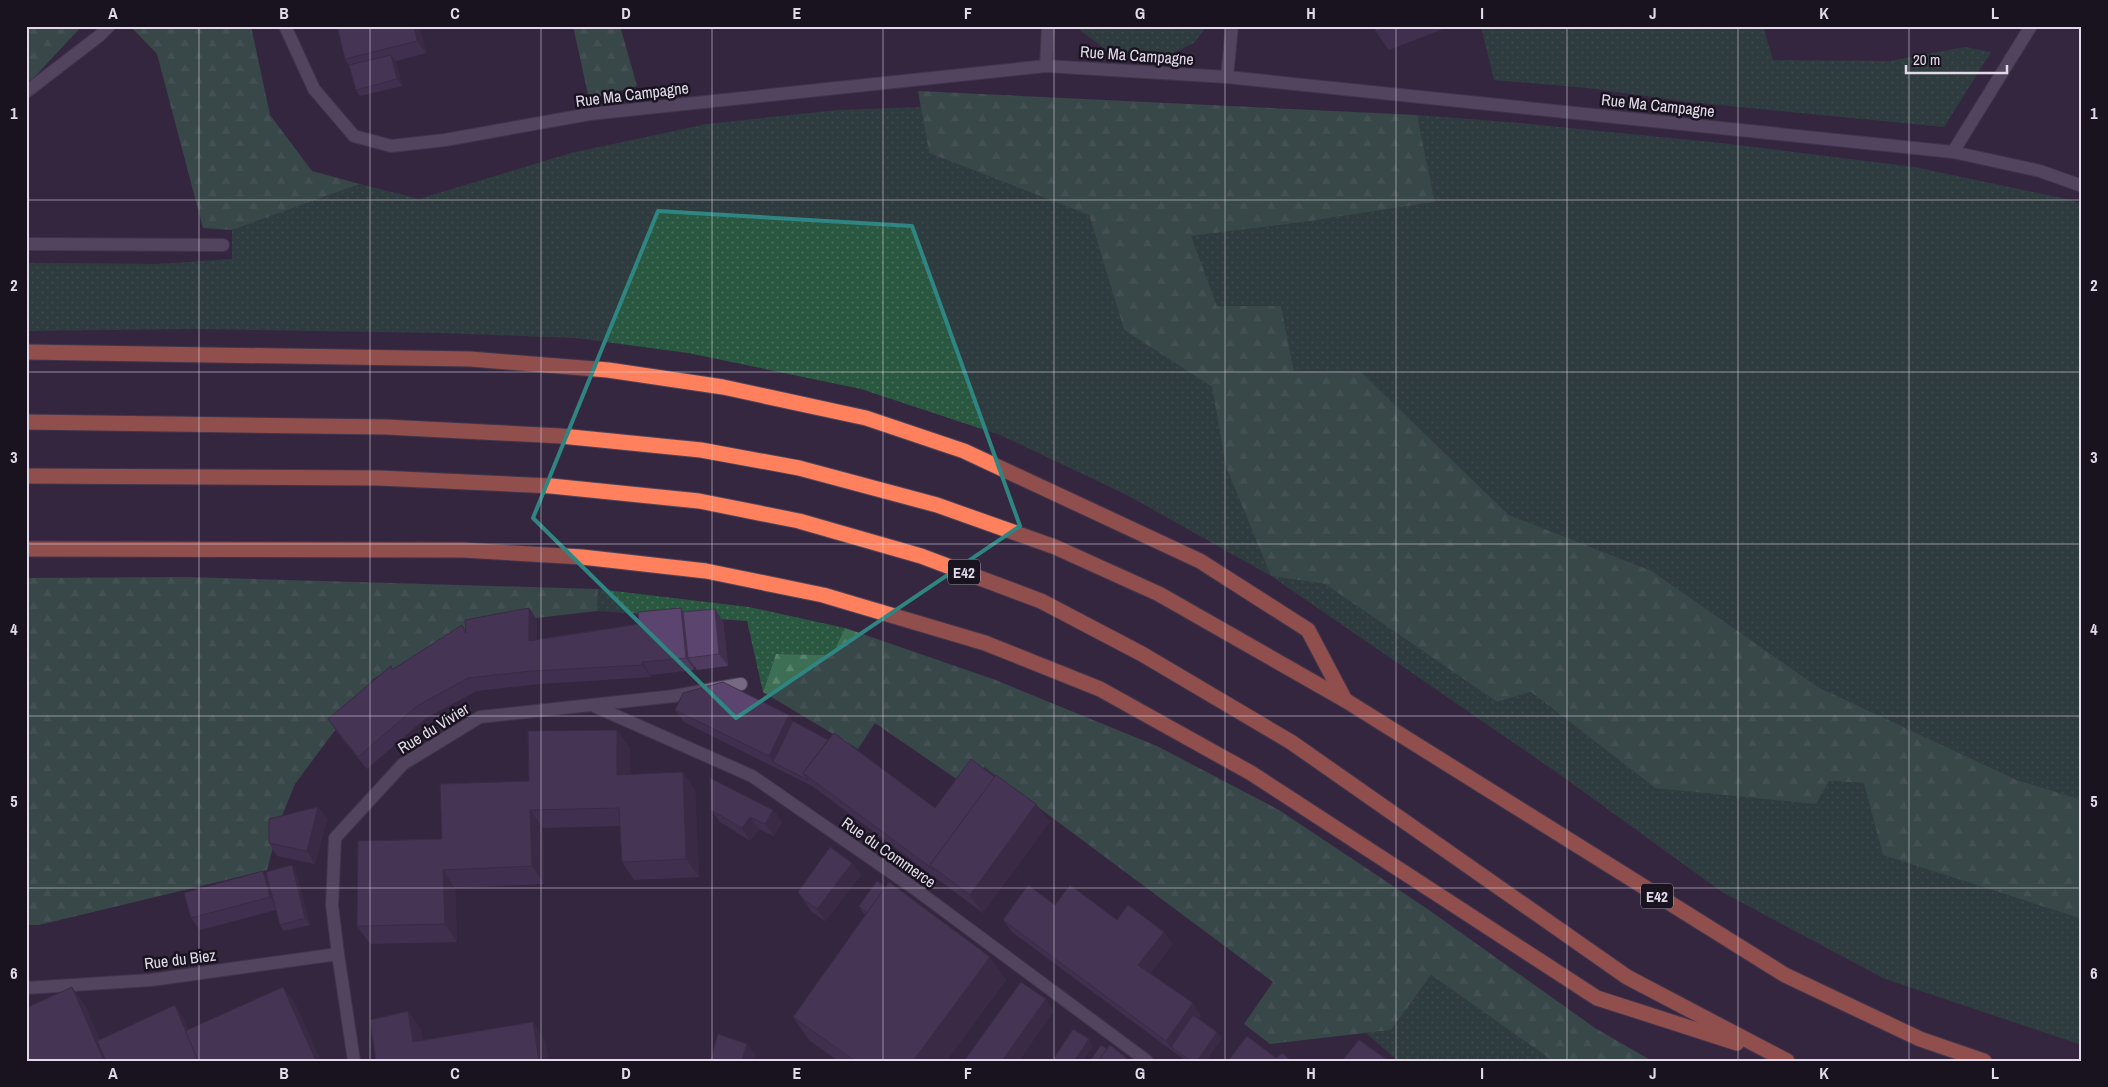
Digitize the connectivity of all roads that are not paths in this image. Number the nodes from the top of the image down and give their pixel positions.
1 (109, 26) edge
2 (285, 26) edge
3 (1048, 26) edge
4 (1232, 26) edge
5 (2031, 26) edge
6 (1046, 66) junction
7 (1227, 77) junction
8 (26, 92) edge
9 (1953, 152) junction
10 (2082, 186) edge
11 (26, 244) edge
12 (223, 244) dead end
13 (26, 352) edge
14 (26, 422) edge
15 (26, 476) edge
16 (26, 549) edge
17 (741, 684) dead end
18 (1345, 700) junction
19 (592, 705) junction
20 (338, 954) junction
21 (26, 988) edge
22 (1782, 1058) edge
23 (354, 1061) edge
24 (1147, 1061) edge
25 (1984, 1061) edge

1 - 8 street
2 - 6 street, Rue Ma Campagne
3 - 6 street
4 - 7 street
5 - 9 street
6 - 7 street, Rue Ma Campagne
7 - 9 street, Rue Ma Campagne
9 - 10 street, Rue Ma Campagne
11 - 12 street
13 - 18 highway
14 - 18 highway, E42
15 - 22 highway, E42
16 - 22 highway
17 - 19 street, Rue du Vivier
18 - 25 highway, E42
19 - 20 street, Rue du Vivier
19 - 24 street, Rue du Commerce
20 - 21 street, Rue du Biez
20 - 23 street, Rue du Vivier

